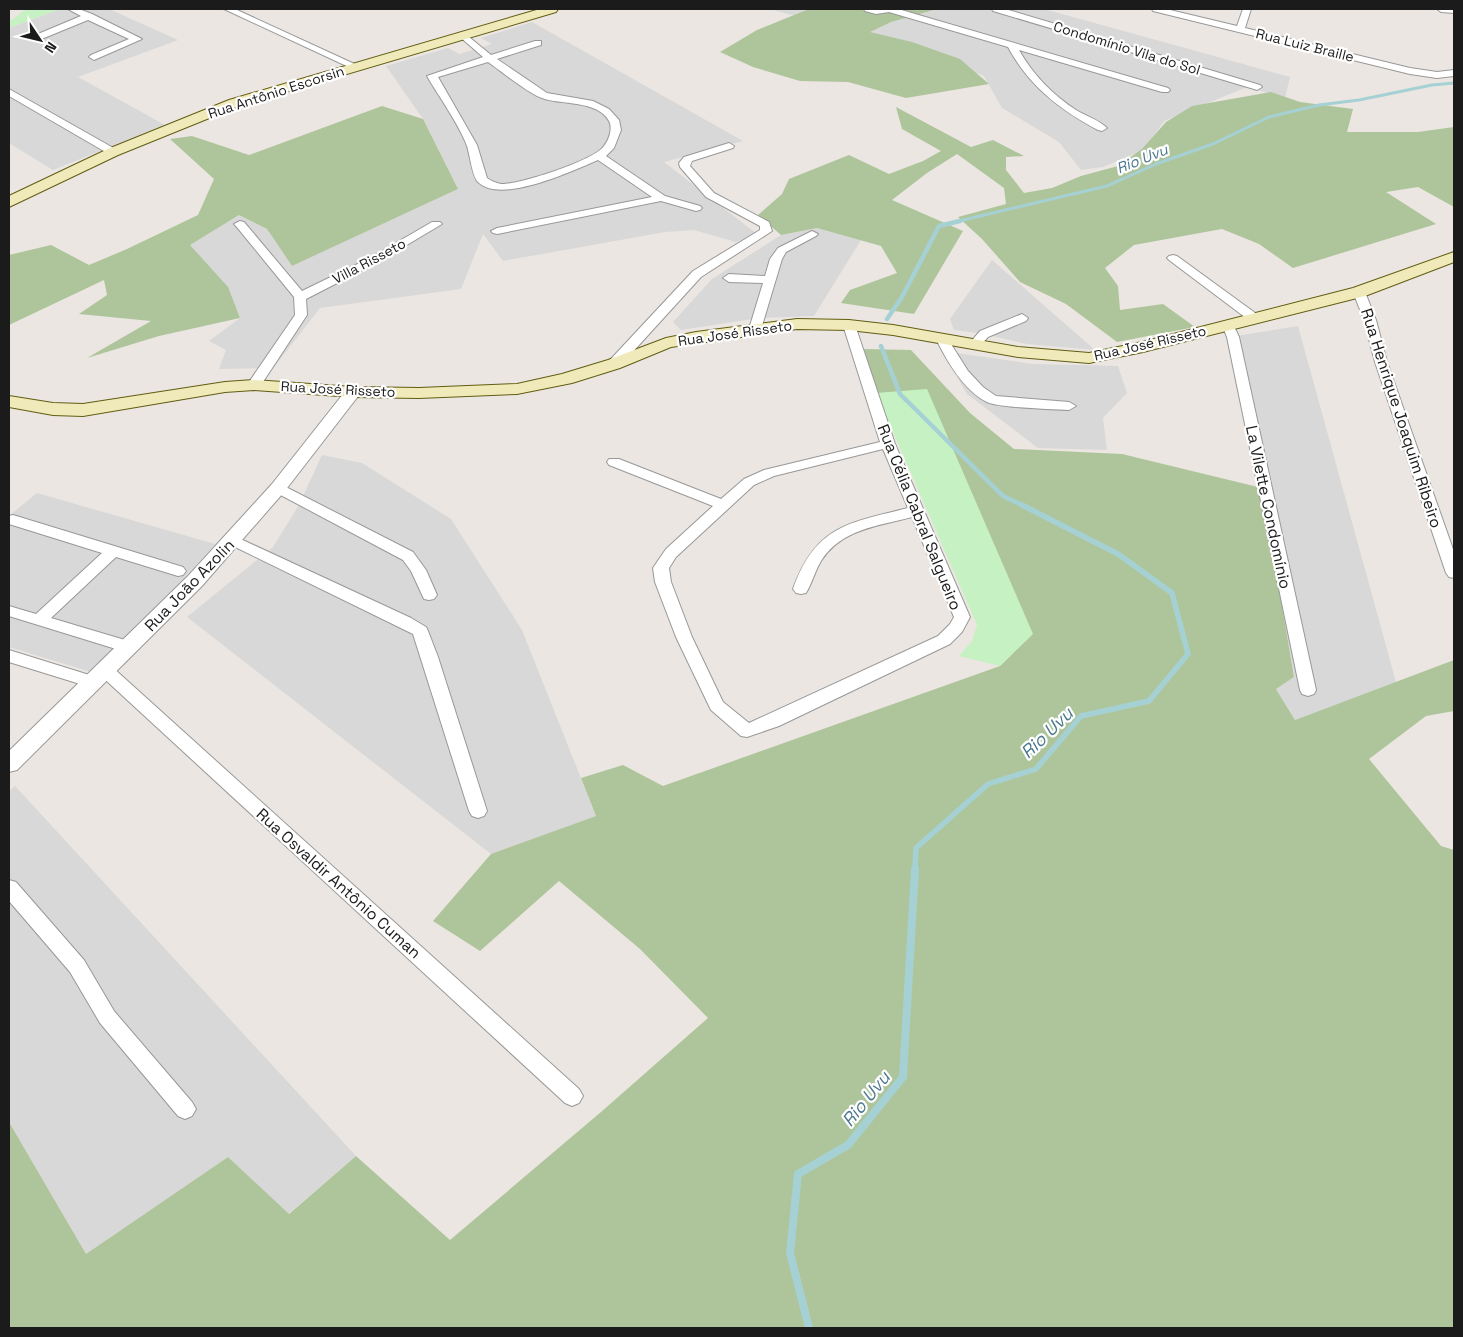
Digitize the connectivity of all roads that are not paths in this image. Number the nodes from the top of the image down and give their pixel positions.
1 (72, 9) edge
2 (228, 9) edge
3 (552, 9) edge
4 (868, 9) edge
5 (889, 9) edge
6 (996, 9) edge
7 (1156, 9) edge
8 (1247, 9) edge
9 (1441, 9) edge
10 (1454, 10) edge
11 (89, 16) junction
12 (1240, 29) junction
13 (463, 35) junction
14 (40, 36) dead end
15 (538, 43) dead end
16 (1011, 44) junction
17 (94, 57) dead end
18 (489, 58) junction
19 (356, 67) junction
20 (1454, 73) edge
21 (1257, 87) dead end
22 (1165, 90) dead end
23 (9, 92) edge
24 (1102, 128) dead end
25 (729, 146) dead end
26 (113, 152) junction
27 (599, 156) junction
28 (661, 198) junction
29 (9, 202) edge
30 (696, 208) dead end
31 (240, 224) dead end
32 (436, 224) dead end
33 (497, 231) dead end
34 (812, 234) dead end
35 (1454, 257) edge
36 (1173, 258) dead end
37 (729, 278) dead end
38 (770, 280) junction
39 (1359, 292) junction
40 (300, 297) junction
41 (1022, 318) dead end
42 (1254, 318) junction
43 (1228, 325) junction
44 (849, 326) junction
45 (755, 329) junction
46 (942, 339) junction
47 (974, 345) junction
48 (614, 364) junction
49 (254, 385) junction
50 (352, 392) junction
51 (9, 402) edge
52 (1069, 406) dead end
53 (888, 444) junction
54 (614, 462) dead end
55 (278, 488) junction
56 (723, 504) junction
57 (917, 511) junction
58 (13, 520) dead end
59 (232, 540) junction
60 (113, 551) junction
61 (178, 571) dead end
62 (1454, 573) edge
63 (801, 589) dead end
64 (429, 595) dead end
65 (9, 611) edge
66 (39, 620) junction
67 (129, 648) junction
68 (9, 656) edge
69 (99, 676) junction
70 (1308, 690) dead end
71 (9, 764) edge
72 (478, 811) dead end
73 (9, 888) edge
74 (572, 1096) dead end
75 (186, 1109) dead end

1 - 11 street
2 - 19 street
3 - 13 main road, Rua Antônio Escorsin
4 - 5 street
5 - 16 street
6 - 21 street, Condomínio Vila do Sol
7 - 12 street, Rua Luiz Braille
8 - 12 street
9 - 10 street
11 - 14 street
11 - 17 street
12 - 20 street, Rua Luiz Braille
13 - 18 street
13 - 19 main road, Rua Antônio Escorsin
15 - 18 street
16 - 22 street
16 - 24 street
18 - 27 street
18 - 27 street
19 - 26 main road, Rua Antônio Escorsin
23 - 26 street
25 - 48 street
26 - 29 main road, Rua Antônio Escorsin
27 - 28 street
28 - 30 street
28 - 33 street
31 - 40 street
32 - 40 street, Villa Risseto
34 - 38 street
35 - 39 main road, Rua José Risseto
36 - 42 street
37 - 38 street
38 - 45 street
39 - 42 main road, Rua José Risseto
39 - 62 street, Rua Henrique Joaquim Ribeiro
40 - 49 street
41 - 47 street
42 - 43 main road, Rua José Risseto
43 - 47 main road, Rua José Risseto
43 - 70 street, La Vilette Condomínio
44 - 45 main road, Rua José Risseto
44 - 46 main road, Rua José Risseto
44 - 53 street, Rua Célia Cabral Salgueiro
45 - 48 main road, Rua José Risseto
46 - 47 main road, Rua José Risseto
46 - 52 street
48 - 50 main road, Rua José Risseto
49 - 50 main road, Rua José Risseto
49 - 51 main road, Rua José Risseto
50 - 55 street, Rua João Azolin
53 - 56 street
53 - 57 street, Rua Célia Cabral Salgueiro
54 - 56 street
55 - 59 street, Rua João Azolin
55 - 64 street
56 - 57 street, Rua Célia Cabral Salgueiro
57 - 63 street
58 - 60 street
59 - 67 street, Rua João Azolin
59 - 72 street
60 - 61 street
60 - 66 street
65 - 66 street
66 - 67 street
67 - 69 street, Rua João Azolin
68 - 69 street
69 - 71 street, Rua João Azolin
69 - 74 street, Rua Osvaldir Antônio Cuman
73 - 75 street

